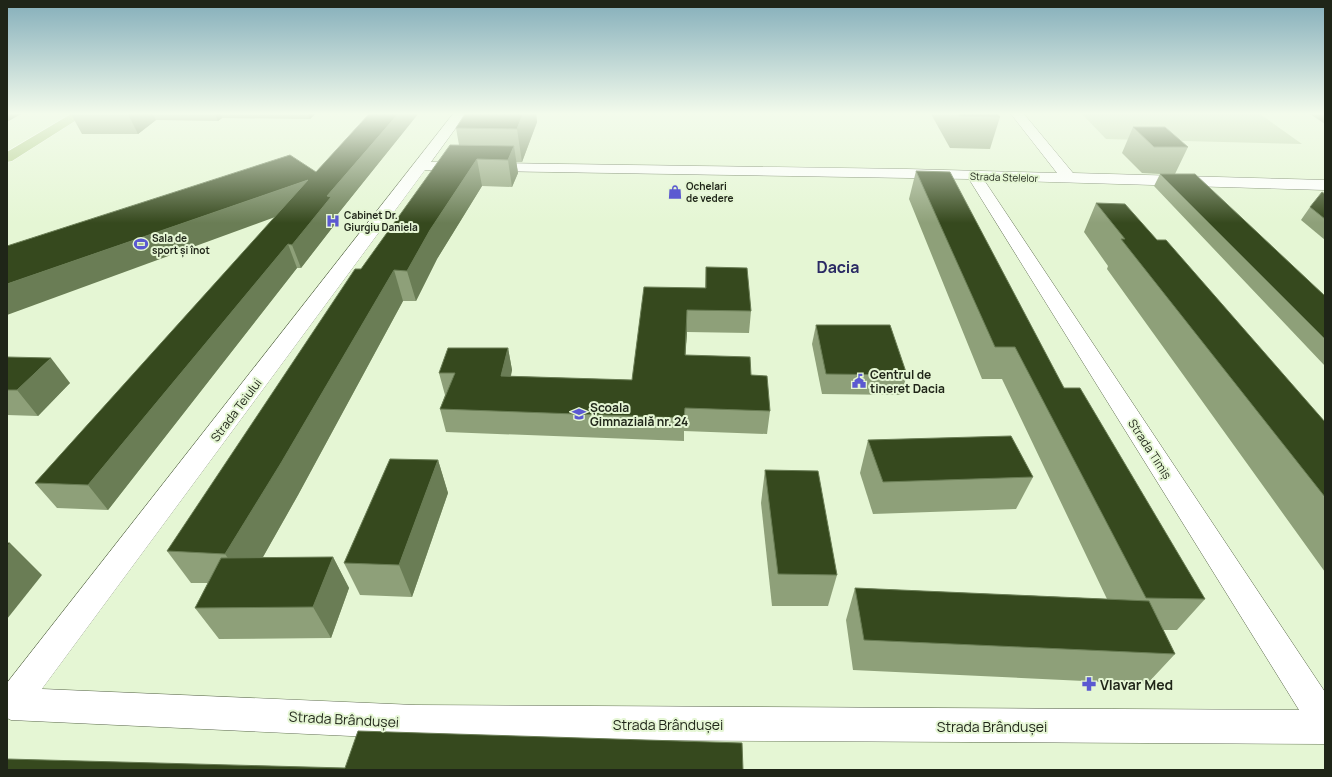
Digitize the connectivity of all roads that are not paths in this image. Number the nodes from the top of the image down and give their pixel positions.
1 (20, 150) edge
2 (432, 150) edge
3 (1047, 150) edge
4 (7, 158) edge
5 (420, 166) junction
6 (974, 176) junction
7 (1070, 178) junction
8 (1325, 185) edge
9 (11, 704) joint
10 (1325, 721) edge
11 (1325, 728) edge

1 - 4 main road
2 - 5 street, Strada Teiului
3 - 7 street
5 - 6 street, Strada Stelelor
5 - 9 street, Strada Teiului
6 - 7 street, Strada Stelelor
6 - 10 street, Strada Timiș
7 - 8 street, Strada Stelelor
9 - 11 street, Strada Brândușei

